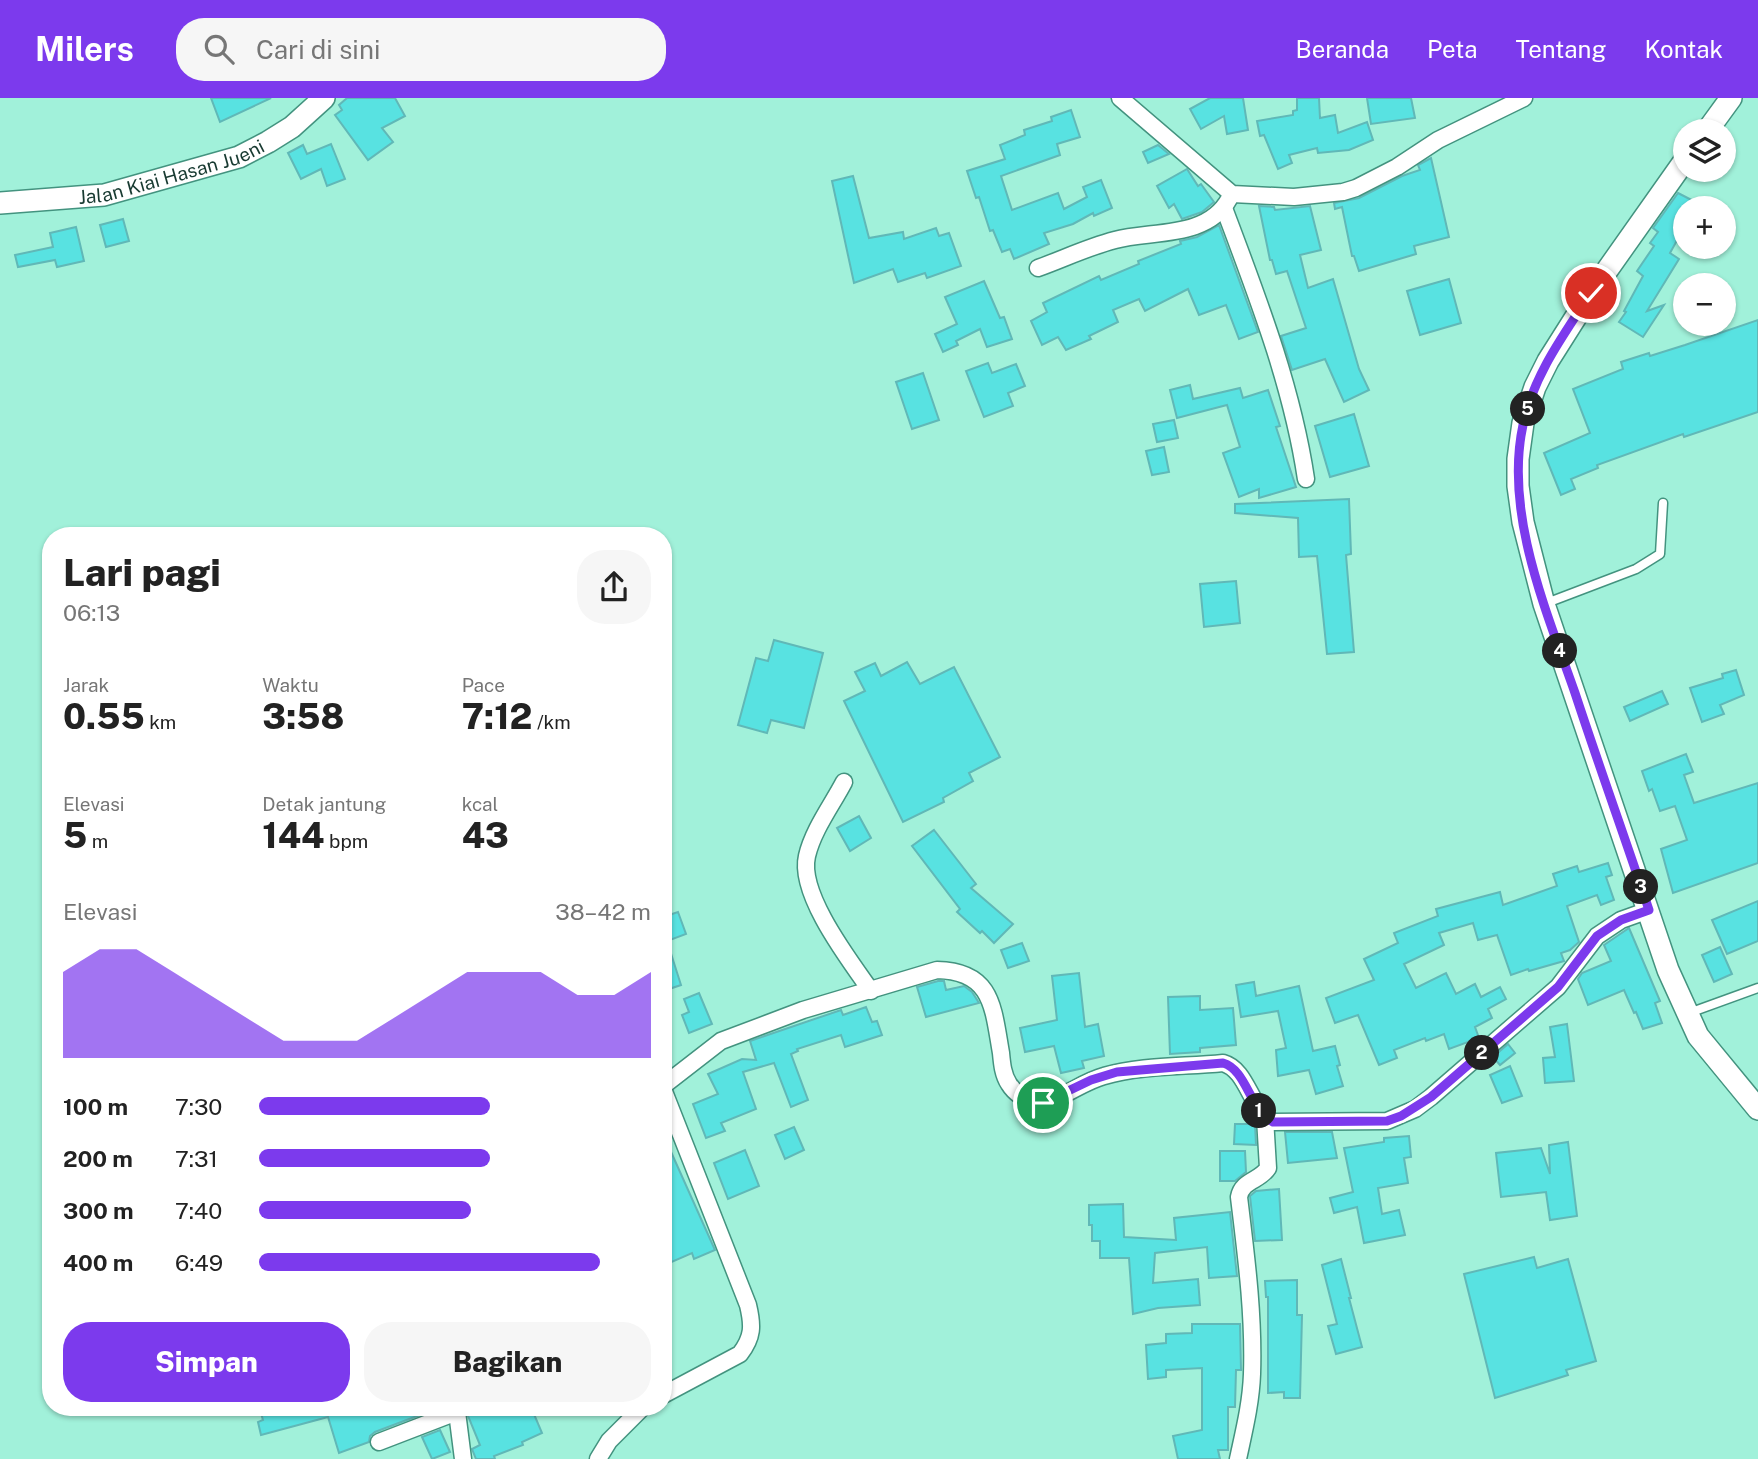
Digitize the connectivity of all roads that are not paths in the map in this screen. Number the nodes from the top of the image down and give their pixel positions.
1 (324, 98) edge
2 (1120, 98) edge
3 (1524, 98) edge
4 (1731, 98) edge
5 (1716, 119) edge
6 (1673, 177) edge
7 (1228, 201) junction
8 (0, 203) edge
9 (1038, 268) dead end
10 (1306, 480) dead end
11 (1663, 503) dead end
12 (1544, 604) junction
13 (844, 782) dead end
14 (1649, 910) junction
15 (1758, 988) edge
16 (871, 991) junction
17 (1686, 1014) junction
18 (672, 1080) edge
19 (1758, 1109) edge
20 (672, 1110) edge
21 (1265, 1118) junction
22 (672, 1390) edge
23 (444, 1416) edge
24 (459, 1416) edge
25 (634, 1416) edge
26 (379, 1443) dead end
27 (463, 1459) edge
28 (598, 1459) edge
29 (1238, 1459) edge

1 - 8 street, Jalan Kiai Hasan Jueni
2 - 7 street
3 - 7 street
4 - 5 street
6 - 12 street
7 - 9 street
7 - 10 street
11 - 12 lane
12 - 14 street
13 - 16 street
14 - 17 street
14 - 21 street
15 - 17 lane
16 - 18 street
16 - 21 street
17 - 19 street
20 - 22 street
21 - 29 street
23 - 26 street
24 - 27 street
25 - 28 street

